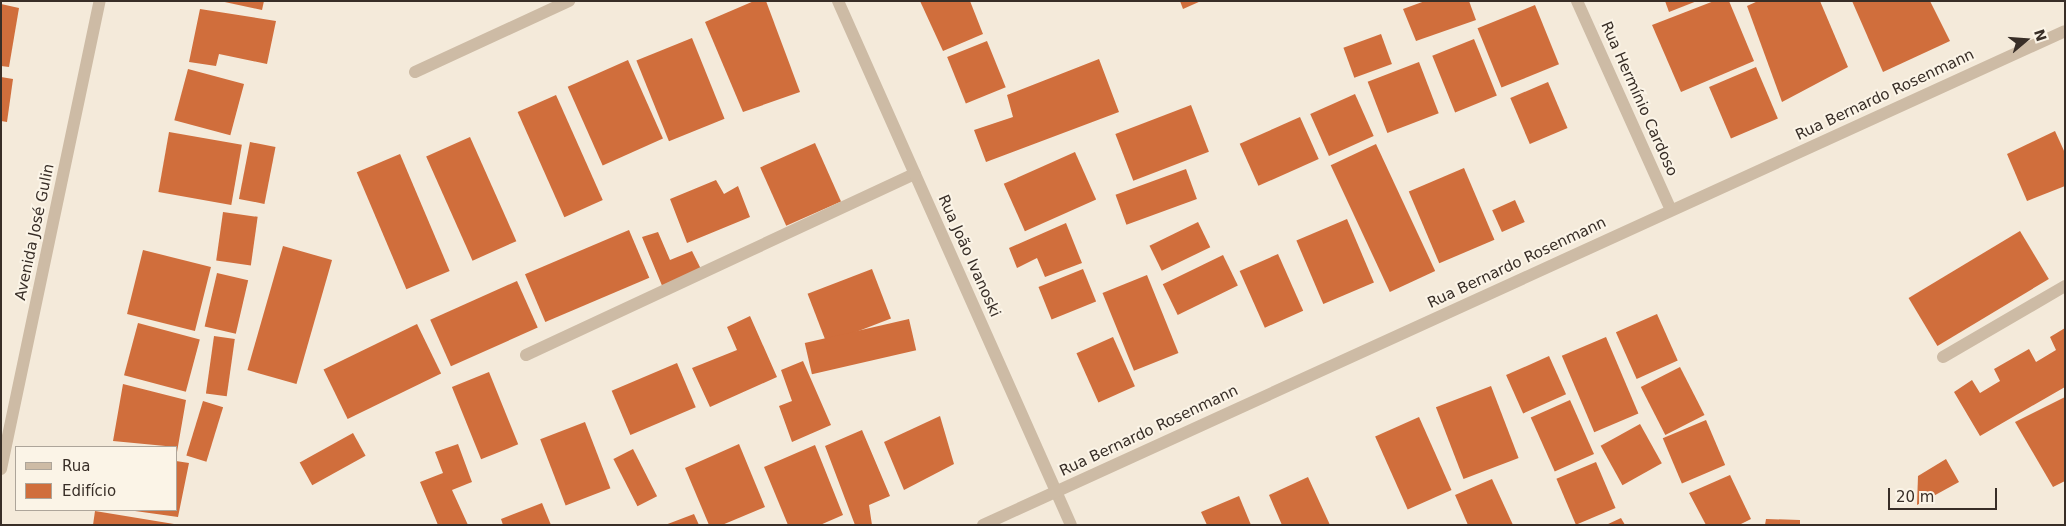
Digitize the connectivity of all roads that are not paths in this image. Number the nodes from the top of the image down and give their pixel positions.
1 (100, 1) edge
2 (569, 1) edge
3 (838, 1) edge
4 (1577, 1) edge
5 (2065, 30) edge
6 (415, 72) dead end
7 (915, 174) junction
8 (1671, 210) junction
9 (2065, 286) edge
10 (526, 355) dead end
11 (1943, 357) dead end
12 (1, 469) edge
13 (1056, 491) junction
14 (983, 525) edge
15 (1071, 525) edge

1 - 12 street, Avenida José Gulin
2 - 6 street
3 - 7 street, Rua João Ivanoski
4 - 8 street, Rua Hermínio Cardoso
5 - 8 street, Rua Bernardo Rosenmann
7 - 10 street
7 - 13 street, Rua João Ivanoski
8 - 13 street, Rua Bernardo Rosenmann
9 - 11 street
13 - 14 street, Rua Bernardo Rosenmann
13 - 15 street, Rua João Ivanoski

